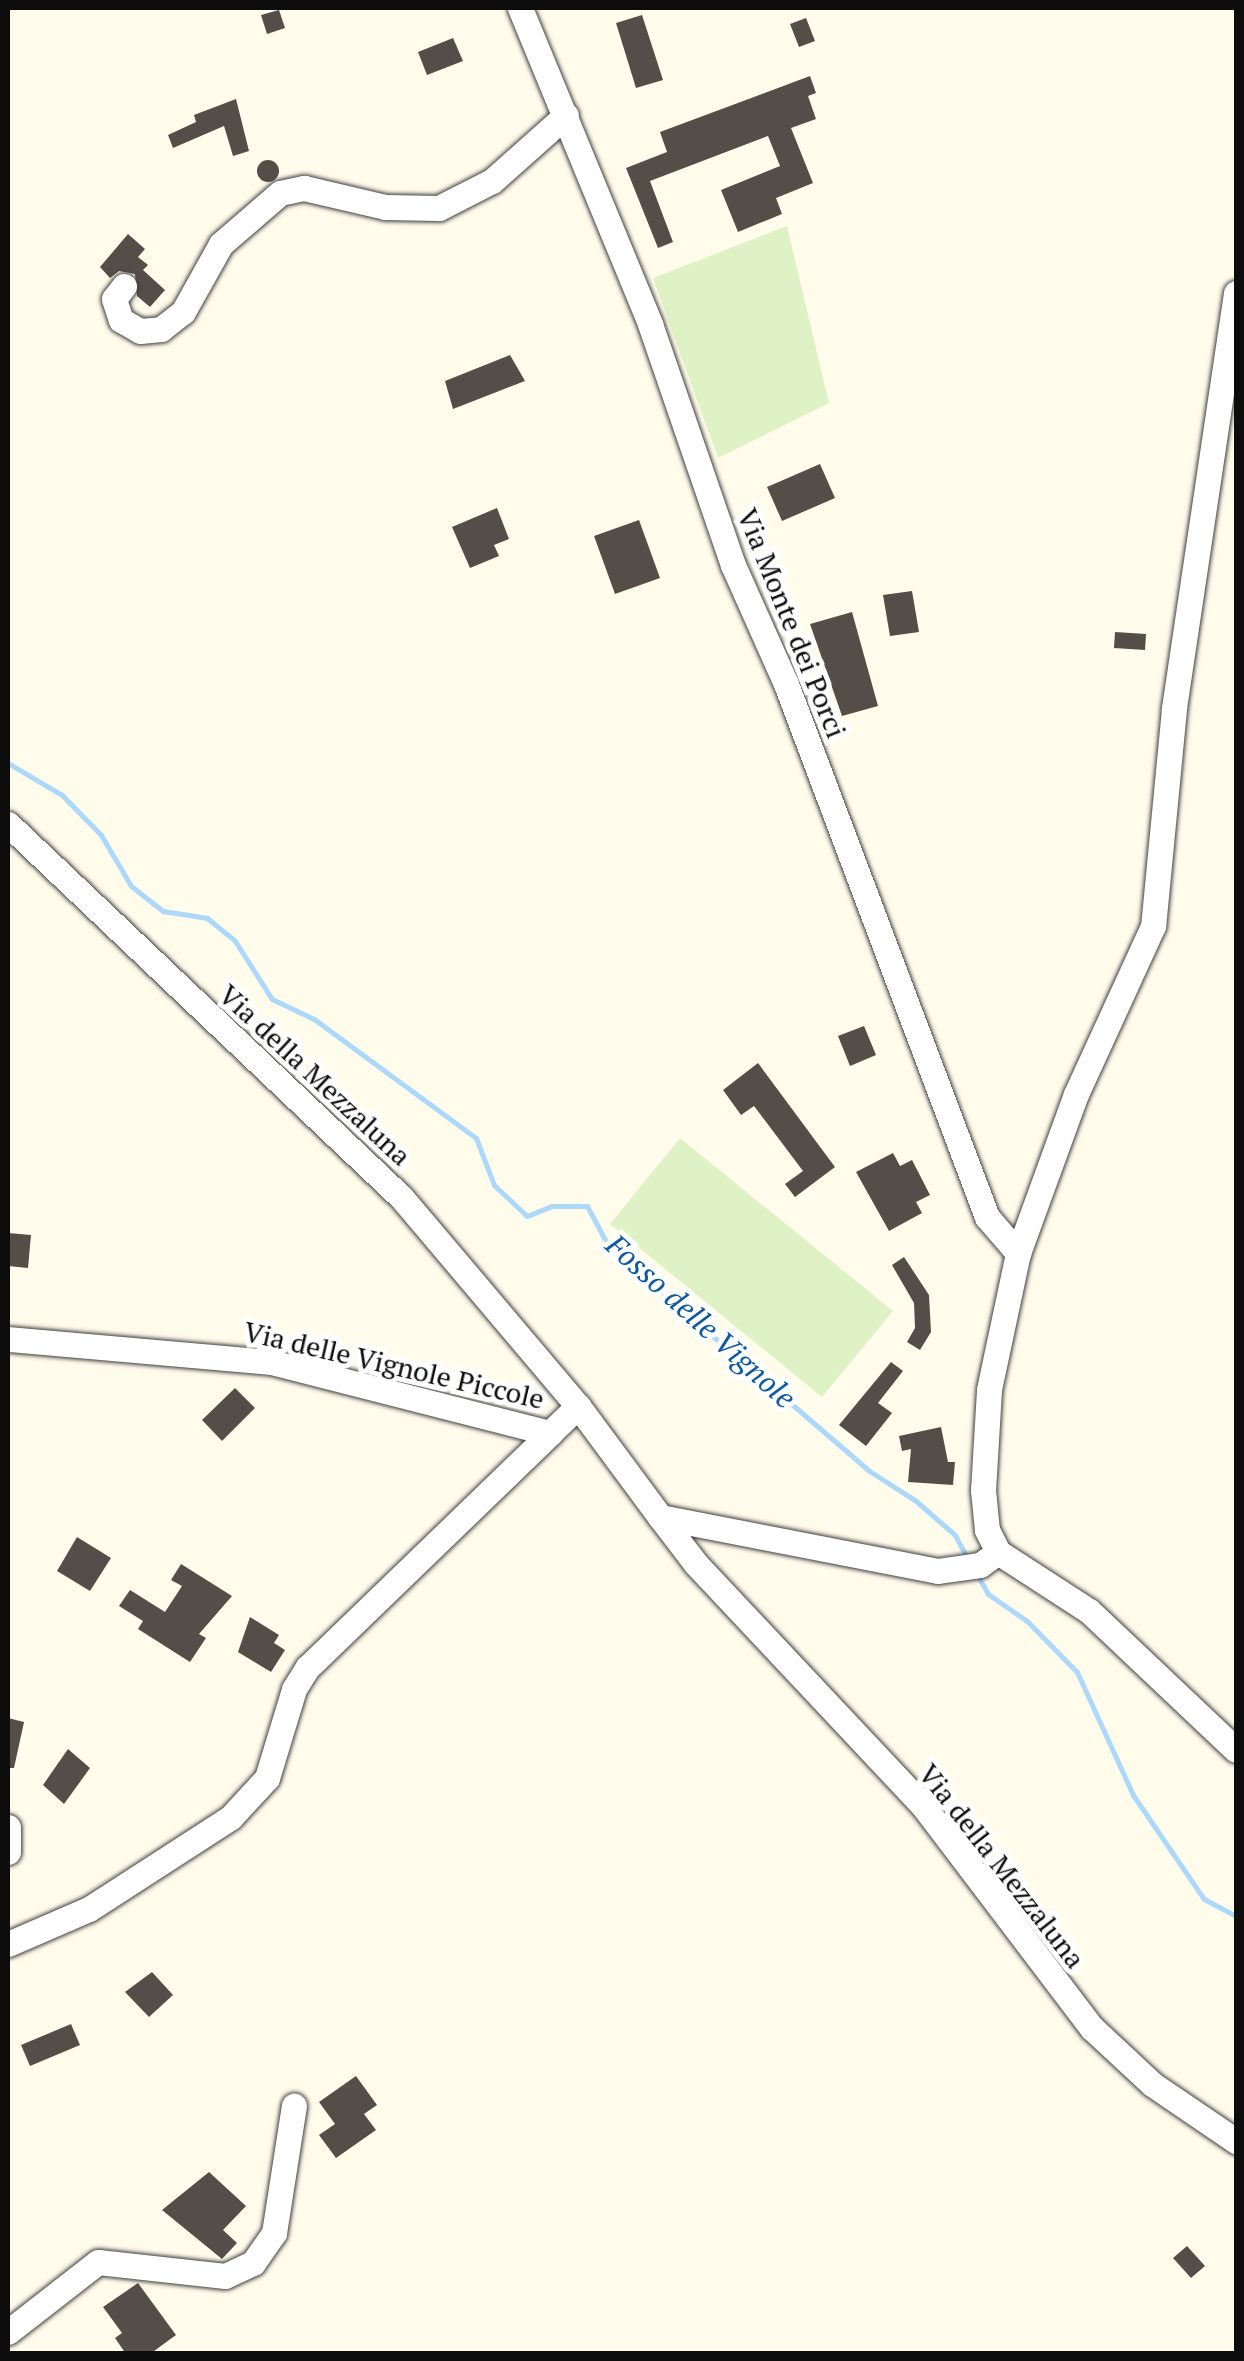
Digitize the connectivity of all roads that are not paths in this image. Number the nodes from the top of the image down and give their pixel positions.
1 (520, 8) edge
2 (566, 115) junction
3 (124, 286) dead end
4 (1236, 293) edge
5 (8, 824) edge
6 (1018, 1253) junction
7 (8, 1339) edge
8 (570, 1397) junction
9 (550, 1433) junction
10 (660, 1517) junction
11 (998, 1552) junction
12 (1236, 1750) edge
13 (8, 1826) edge
14 (8, 1852) edge
15 (8, 1944) edge
16 (294, 2106) dead end
17 (1236, 2141) edge
18 (8, 2332) edge

1 - 2 street, Via Monte dei Porci
2 - 3 street
2 - 6 street, Via Monte dei Porci
4 - 6 street
5 - 8 street, Via della Mezzaluna
6 - 11 street
7 - 9 street, Via delle Vignole Piccole
8 - 9 street, Via delle Vignole Piccole
8 - 10 street, Via della Mezzaluna
9 - 15 street
10 - 11 street
10 - 17 street, Via della Mezzaluna
11 - 12 street
13 - 14 street
16 - 18 street

